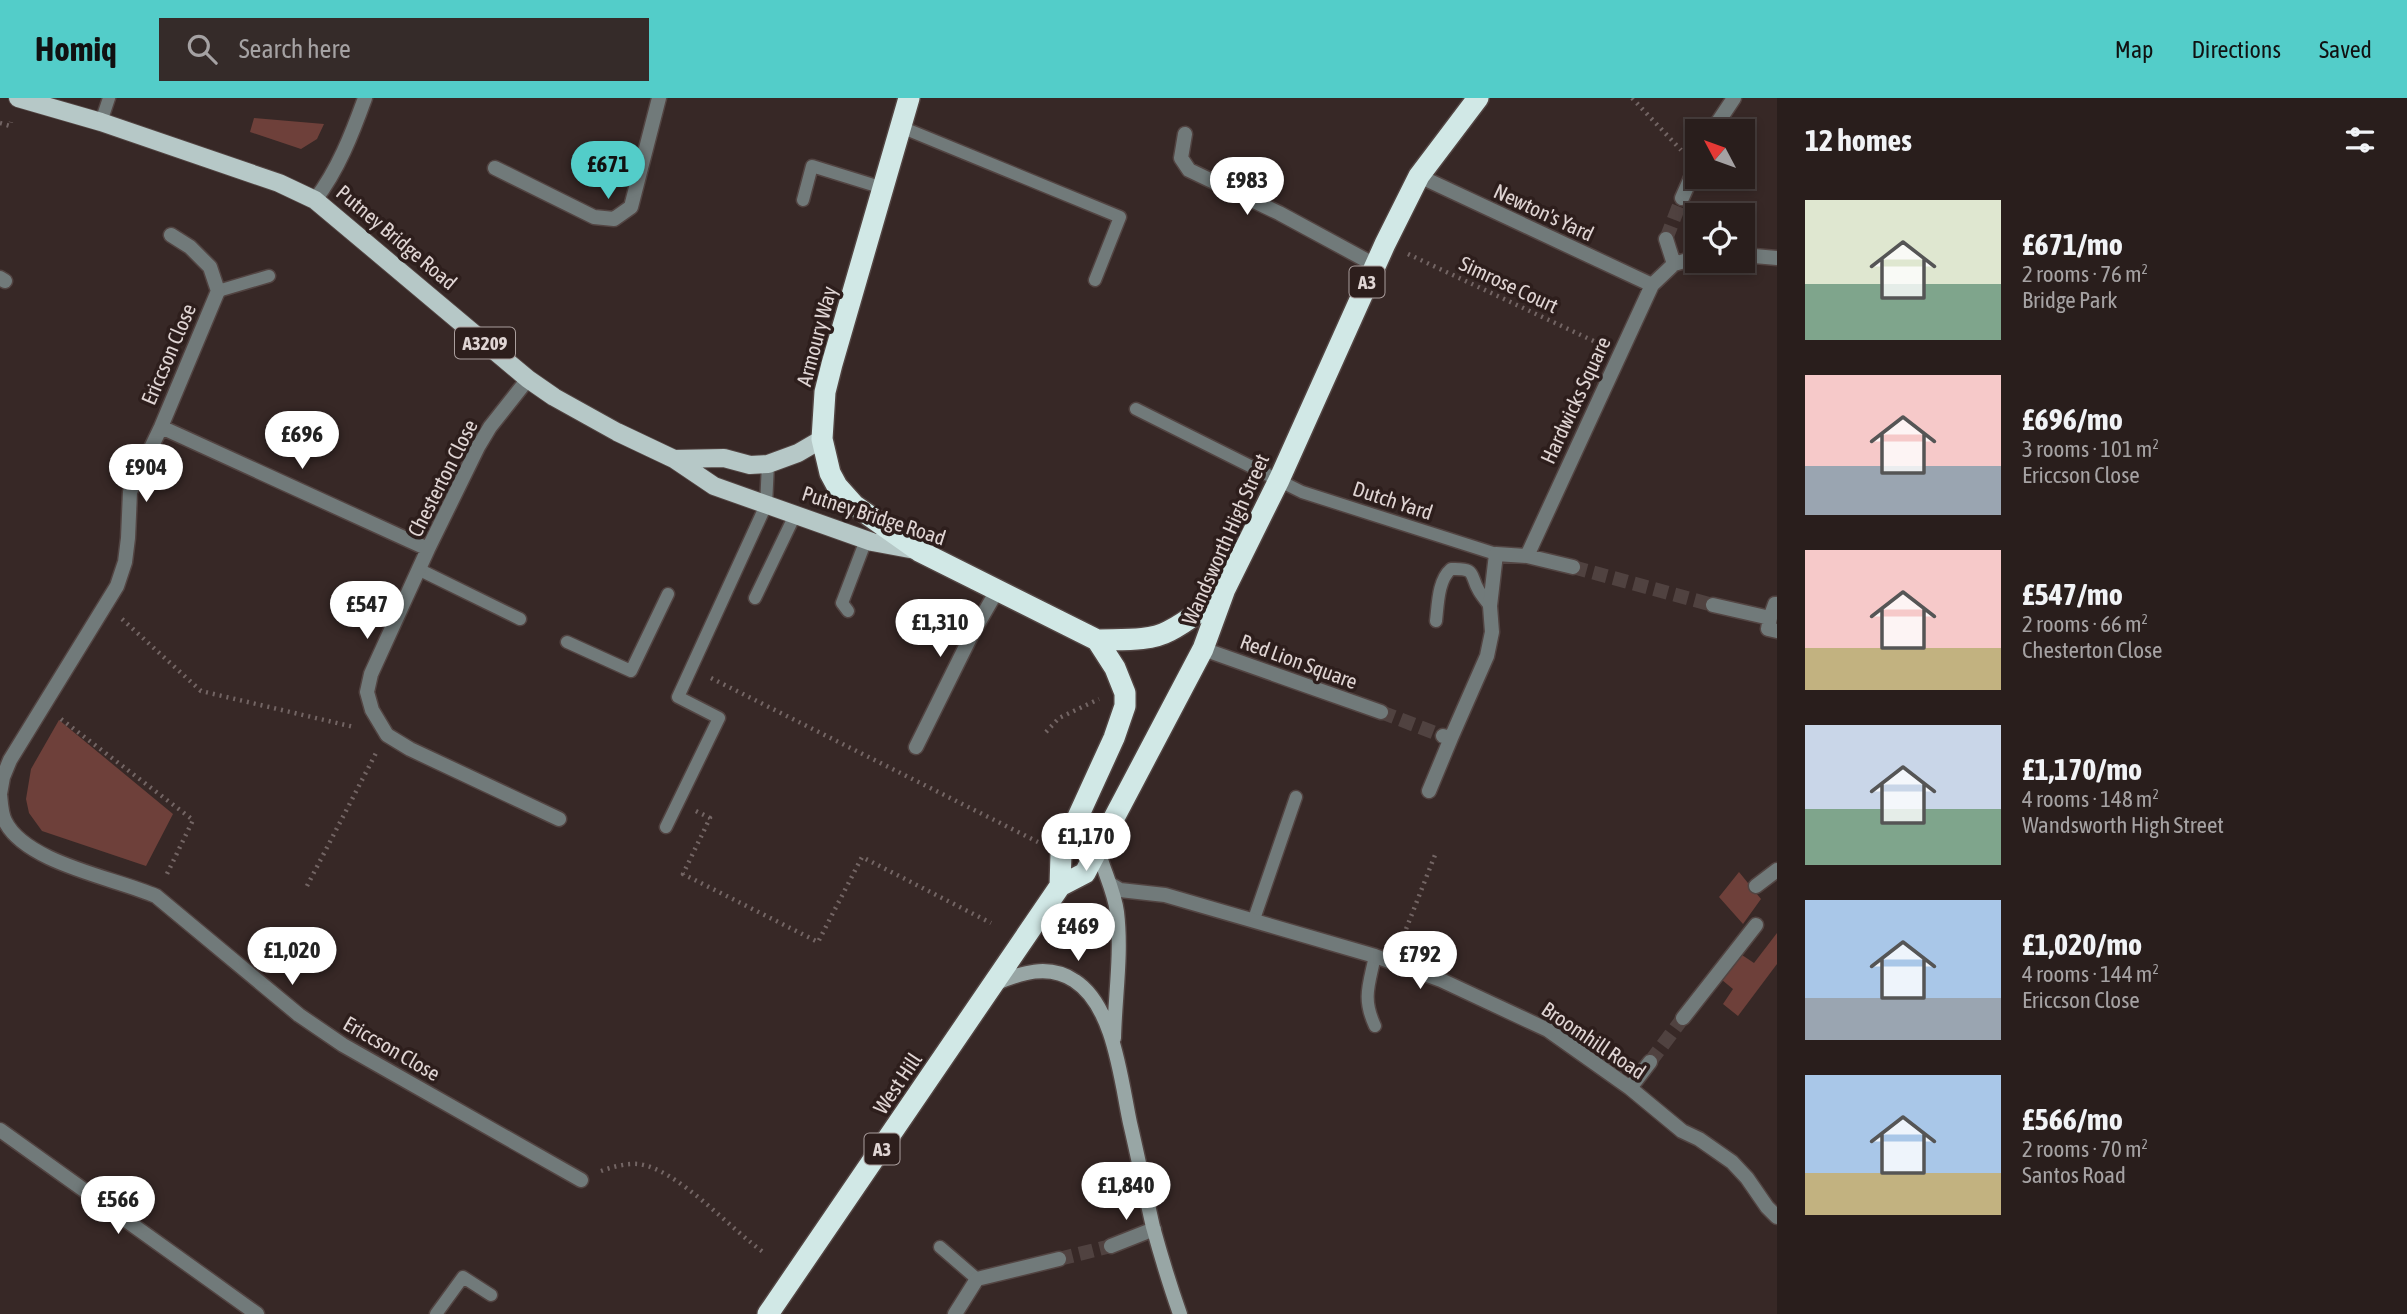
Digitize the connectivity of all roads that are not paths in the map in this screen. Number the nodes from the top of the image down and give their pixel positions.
1 (18, 98) edge
2 (109, 98) edge
3 (365, 98) edge
4 (659, 98) edge
5 (909, 98) edge
6 (1478, 98) edge
7 (1734, 98) edge
8 (1720, 119) edge
9 (101, 122) junction
10 (901, 127) junction
11 (1185, 134) dead end
12 (495, 168) dead end
13 (1419, 176) junction
14 (883, 188) junction
15 (1686, 189) edge
16 (1682, 198) tunnel mouth
17 (315, 200) junction
18 (803, 200) dead end
19 (171, 234) dead end
20 (1666, 239) tunnel mouth
21 (1755, 256) edge
22 (1777, 258) edge
23 (1685, 261) edge
24 (1674, 264) junction
25 (1375, 265) junction
26 (269, 276) dead end
27 (1095, 280) dead end
28 (1651, 285) junction
29 (218, 291) junction
30 (528, 379) junction
31 (1136, 409) dead end
32 (161, 427) junction
33 (822, 439) junction
34 (674, 459) junction
35 (768, 464) junction
36 (1279, 480) junction
37 (766, 505) junction
38 (795, 515) junction
39 (866, 540) junction
40 (428, 549) junction
41 (919, 551) junction
42 (1496, 554) junction
43 (1527, 556) junction
44 (1573, 567) tunnel mouth
45 (420, 570) junction
46 (998, 589) junction
47 (1225, 589) junction
48 (668, 594) dead end
49 (755, 598) dead end
50 (1713, 605) tunnel mouth
51 (1490, 606) junction
52 (848, 611) dead end
53 (1775, 618) edge
54 (520, 619) dead end
55 (1436, 621) dead end
56 (1097, 640) junction
57 (567, 642) dead end
58 (1203, 649) junction
59 (1381, 712) tunnel mouth
60 (916, 747) dead end
61 (1429, 791) dead end
62 (0, 794) edge
63 (1297, 797) dead end
64 (559, 818) dead end
65 (666, 827) dead end
66 (1098, 849) junction
67 (1777, 870) edge
68 (1110, 884) junction
69 (1060, 886) junction
70 (1756, 886) dead end
71 (1254, 919) junction
72 (1756, 925) dead end
73 (1375, 956) junction
74 (994, 984) junction
75 (1683, 1018) tunnel mouth
76 (1376, 1026) dead end
77 (1114, 1046) junction
78 (1650, 1062) tunnel mouth
79 (1630, 1088) junction
80 (0, 1130) edge
81 (581, 1180) road end
82 (1777, 1217) edge
83 (1154, 1229) junction
84 (1111, 1246) tunnel mouth
85 (940, 1247) dead end
86 (1059, 1259) tunnel mouth
87 (977, 1279) junction
88 (491, 1295) dead end
89 (257, 1314) edge
90 (436, 1314) edge
91 (768, 1314) edge
92 (955, 1314) edge
93 (1180, 1314) edge

1 - 9 main road, Putney Bridge Road / A3209
2 - 9 lane
3 - 17 street
4 - 12 street
5 - 10 highway, Armoury Way
6 - 13 highway, Wandsworth High Street / A3
7 - 8 street
9 - 17 main road, Putney Bridge Road / A3209
10 - 14 highway, Armoury Way
10 - 27 lane
11 - 25 street
13 - 25 highway, Wandsworth High Street / A3
13 - 28 street, Newton's Yard
14 - 18 lane
14 - 33 highway, Armoury Way
15 - 16 street
17 - 30 main road, Putney Bridge Road / A3209
19 - 29 street, Ericcson Close
20 - 24 street
21 - 22 street
23 - 24 street, Hardwicks Square
24 - 28 street, Hardwicks Square
25 - 36 highway, Wandsworth High Street / A3
26 - 29 lane
28 - 43 street, Hardwicks Square
29 - 32 street, Ericcson Close
30 - 34 main road, Putney Bridge Road / A3209
30 - 40 street, Chesterton Close
31 - 36 lane, Dutch Yard
32 - 40 street, Ericcson Close
32 - 62 street, Ericcson Close
33 - 35 main road, Putney Bridge Road / A3209
33 - 41 highway, Armoury Way
34 - 35 main road, Putney Bridge Road / A3209
34 - 37 main road, Putney Bridge Road / A3209
35 - 37 lane
36 - 42 lane, Dutch Yard
36 - 47 highway, Wandsworth High Street / A3
37 - 38 main road, Putney Bridge Road / A3209
37 - 65 lane
38 - 39 main road, Putney Bridge Road / A3209
38 - 49 lane
39 - 41 main road, Putney Bridge Road / A3209
39 - 52 lane
40 - 45 street, Chesterton Close
41 - 46 highway, Putney Bridge Road
42 - 43 street
42 - 51 street
43 - 44 street
45 - 54 lane
45 - 64 street, Chesterton Close
46 - 56 highway, Putney Bridge Road
46 - 60 street
47 - 56 highway, A3
47 - 58 highway, Wandsworth High Street / A3
48 - 57 lane
50 - 53 street
51 - 55 lane
51 - 61 street
56 - 69 highway
58 - 59 street, Red Lion Square
58 - 66 highway, Wandsworth High Street / A3
62 - 81 street, Ericcson Close
63 - 71 lane
66 - 68 street
66 - 69 highway, Wandsworth High Street / A3
67 - 70 street
68 - 71 street, Broomhill Road
68 - 77 street
69 - 74 highway, Wandsworth High Street / A3
71 - 73 street, Broomhill Road
72 - 75 street
73 - 76 lane
73 - 79 street, Broomhill Road
74 - 77 street
74 - 91 highway, West Hill / A3
77 - 83 street
78 - 79 street
79 - 82 street, Broomhill Road
80 - 89 street
83 - 84 street
83 - 93 street
85 - 87 lane
86 - 87 street
87 - 92 street
88 - 90 lane

